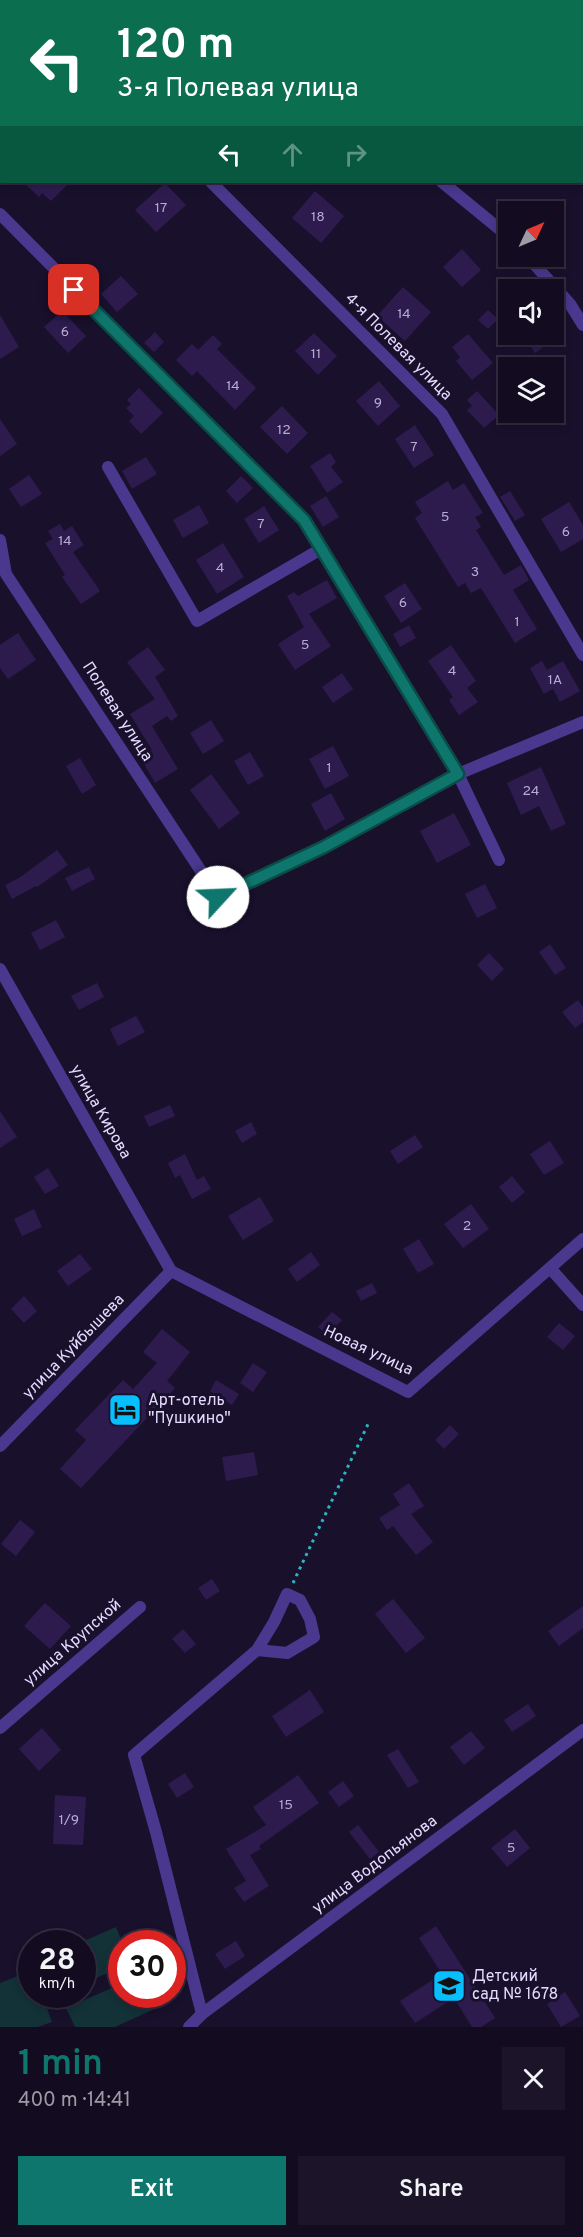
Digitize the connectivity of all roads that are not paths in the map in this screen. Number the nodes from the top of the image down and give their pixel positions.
1 (212, 183) edge
2 (443, 183) edge
3 (0, 214) edge
4 (498, 228) edge
5 (537, 267) edge
6 (583, 325) edge
7 (108, 467) dead end
8 (0, 540) edge
9 (321, 549) junction
10 (3, 575) edge
11 (583, 655) edge
12 (583, 722) edge
13 (458, 774) junction
14 (499, 860) dead end
15 (0, 969) edge
16 (583, 1239) edge
17 (550, 1268) junction
18 (171, 1271) junction
19 (583, 1305) edge
20 (0, 1446) edge
21 (140, 1607) dead end
22 (257, 1650) junction
23 (0, 1728) edge
24 (583, 1730) edge
25 (202, 2014) junction
26 (189, 2027) edge

1 - 11 street, 4-я Полевая улица
2 - 4 street
3 - 9 street
5 - 6 street
7 - 9 street
8 - 10 street, Полевая улица
9 - 13 street
10 - 13 street, Полевая улица
12 - 13 street
13 - 14 street
15 - 18 street, улица Кирова
16 - 17 street, Новая улица
17 - 18 street, Новая улица
17 - 19 street
18 - 20 street, улица Куйбышева
21 - 23 street, улица Крупской
22 - 22 street
22 - 25 street
24 - 25 street, улица Водопьянова
25 - 26 street, улица Водопьянова

